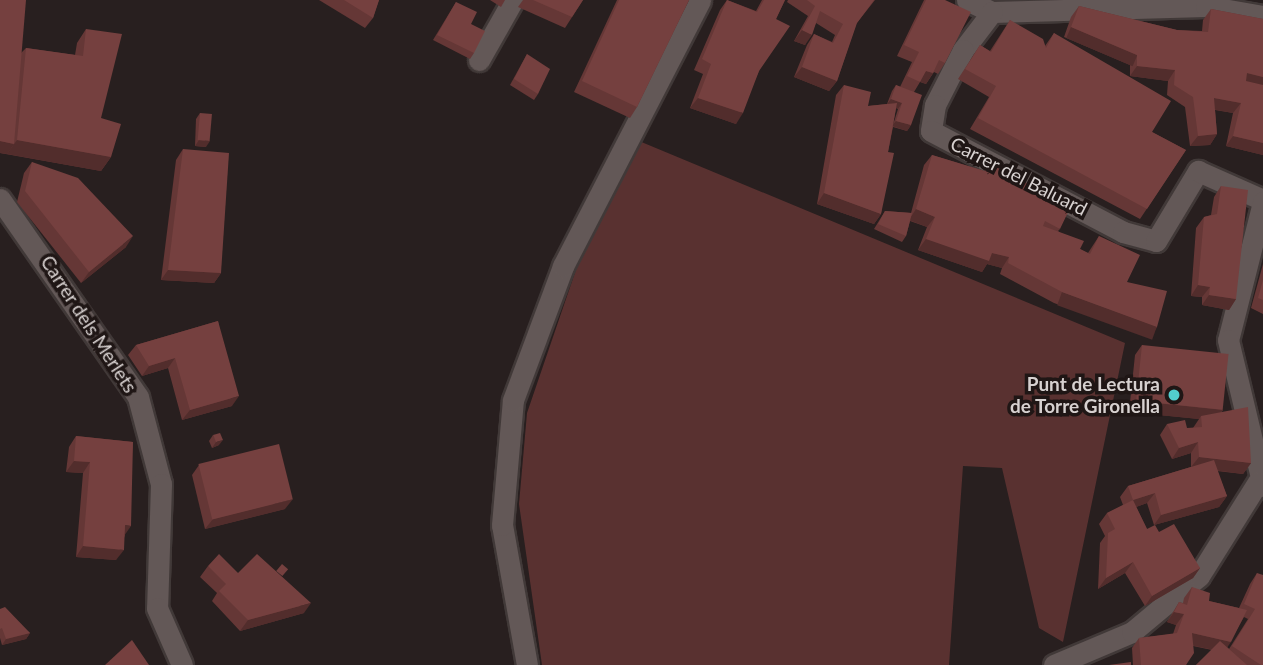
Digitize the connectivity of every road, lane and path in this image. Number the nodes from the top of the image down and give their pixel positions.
1 (513, 0) edge
2 (700, 0) edge
3 (967, 0) edge
4 (1047, 4) edge
5 (992, 12) junction
6 (1263, 16) edge
7 (479, 60) edge
8 (0, 199) edge
9 (1263, 201) edge
10 (1261, 484) edge
11 (182, 665) edge
12 (527, 665) edge
13 (1054, 665) edge

1 - 7 street
2 - 12 street
3 - 5 street
4 - 5 street
4 - 6 street
5 - 9 street, Carrer del Baluard
8 - 11 street, Carrer dels Merlets
9 - 10 street
10 - 13 street

